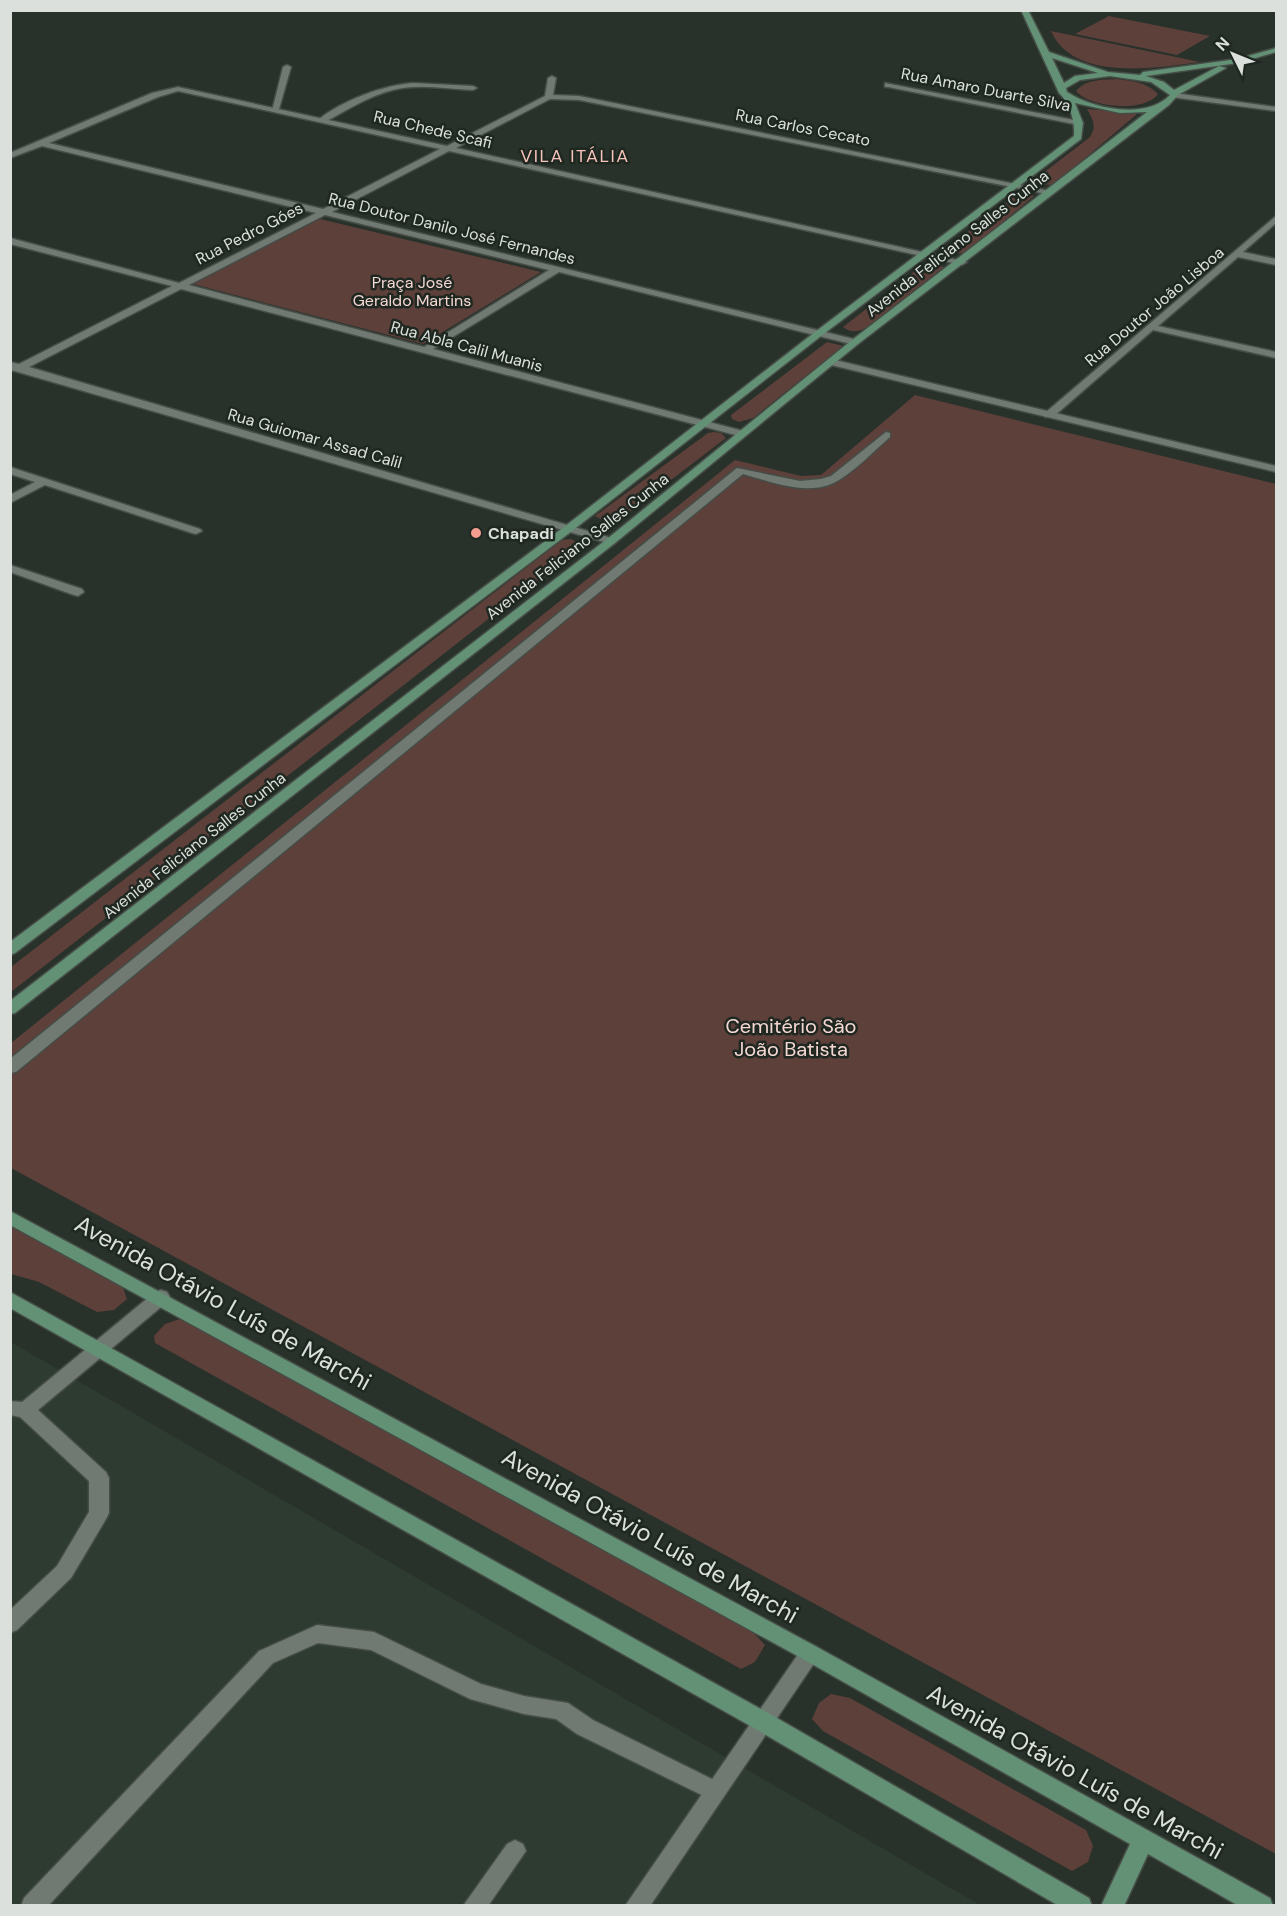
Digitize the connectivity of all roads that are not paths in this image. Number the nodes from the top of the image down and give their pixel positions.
1 (1024, 10) edge
2 (1276, 50) edge
3 (1046, 54) junction
4 (1238, 61) junction
5 (287, 67) dead end
6 (1110, 74) junction
7 (1129, 76) junction
8 (552, 78) dead end
9 (888, 85) dead end
10 (1062, 87) junction
11 (473, 88) dead end
12 (1174, 94) junction
13 (549, 97) junction
14 (1069, 99) junction
15 (1161, 105) junction
16 (275, 109) junction
17 (1276, 109) edge
18 (322, 120) junction
19 (1079, 123) junction
20 (41, 143) junction
21 (448, 148) junction
22 (10, 156) edge
23 (1014, 184) junction
24 (1051, 192) junction
25 (323, 213) junction
26 (1276, 219) edge
27 (10, 241) edge
28 (923, 254) junction
29 (1238, 254) junction
30 (962, 262) junction
31 (1276, 262) edge
32 (556, 270) junction
33 (178, 286) junction
34 (1151, 327) junction
35 (818, 334) junction
36 (855, 342) junction
37 (424, 351) junction
38 (1276, 355) edge
39 (831, 362) junction
40 (14, 369) edge
41 (1049, 415) junction
42 (702, 423) junction
43 (743, 434) junction
44 (886, 435) dead end
45 (1276, 469) edge
46 (10, 470) edge
47 (44, 481) junction
48 (10, 500) edge
49 (568, 529) junction
50 (195, 531) dead end
51 (611, 541) junction
52 (10, 568) edge
53 (78, 592) dead end
54 (10, 951) edge
55 (10, 1010) edge
56 (10, 1068) edge
57 (10, 1217) edge
58 (161, 1297) junction
59 (10, 1299) edge
60 (97, 1349) junction
61 (18, 1409) edge
62 (10, 1624) edge
63 (810, 1653) junction
64 (762, 1721) junction
65 (714, 1791) junction
66 (1143, 1841) junction
67 (515, 1851) dead end
68 (32, 1905) edge
69 (474, 1905) edge
70 (636, 1905) edge
71 (1081, 1905) edge
72 (1112, 1905) edge
73 (1262, 1905) edge

1 - 3 main road
2 - 4 main road
3 - 6 main road
3 - 10 main road
4 - 7 main road
4 - 12 main road
5 - 16 street
6 - 7 main road
6 - 10 main road
7 - 12 main road
8 - 13 street
9 - 19 street, Rua Amaro Duarte Silva
10 - 14 main road
11 - 18 street
12 - 15 main road, Avenida Feliciano Salles Cunha
12 - 17 street
13 - 21 street, Rua Pedro Góes
13 - 23 street, Rua Carlos Cecato
14 - 15 main road
14 - 19 main road
15 - 24 main road, Avenida Feliciano Salles Cunha
16 - 18 street, Rua Chede Scafi
16 - 20 street, Rua Chede Scafi
18 - 21 street, Rua Chede Scafi
19 - 23 main road, Avenida Feliciano Salles Cunha
20 - 22 street
20 - 25 street, Rua Doutor Danilo José Fernandes
21 - 25 street, Rua Pedro Góes
21 - 28 street, Rua Chede Scafi
23 - 24 street, Rua Carlos Cecato
23 - 28 main road, Avenida Feliciano Salles Cunha
24 - 30 main road, Avenida Feliciano Salles Cunha
25 - 32 street, Rua Doutor Danilo José Fernandes
25 - 33 street, Rua Pedro Góes
26 - 29 street, Rua Doutor João Lisboa
27 - 33 street, Rua Abla Calil Muanis
28 - 30 street, Rua Chede Scafi
28 - 35 main road, Avenida Feliciano Salles Cunha
29 - 31 street
29 - 34 street, Rua Doutor João Lisboa
30 - 36 main road, Avenida Feliciano Salles Cunha
32 - 35 street, Rua Doutor Danilo José Fernandes
32 - 37 street
33 - 37 street, Rua Abla Calil Muanis
33 - 40 street, Rua Pedro Góes
34 - 38 street
34 - 41 street, Rua Doutor João Lisboa
35 - 36 street, Rua Doutor Danilo José Fernandes
35 - 42 main road, Avenida Feliciano Salles Cunha
36 - 39 main road, Avenida Feliciano Salles Cunha
37 - 42 street, Rua Abla Calil Muanis
39 - 41 street
39 - 43 main road, Avenida Feliciano Salles Cunha
40 - 49 street, Rua Guiomar Assad Calil
41 - 45 street
42 - 43 street, Rua Abla Calil Muanis
42 - 49 main road, Avenida Feliciano Salles Cunha
43 - 51 main road, Avenida Feliciano Salles Cunha
44 - 56 street
46 - 47 street
47 - 48 street
47 - 50 street
49 - 51 street, Rua Guiomar Assad Calil
49 - 54 main road, Avenida Feliciano Salles Cunha
51 - 55 main road, Avenida Feliciano Salles Cunha
52 - 53 street
57 - 58 main road, Avenida Otávio Luís de Marchi
58 - 60 street
58 - 63 main road, Avenida Otávio Luís de Marchi
59 - 60 main road
60 - 61 street
60 - 64 main road
61 - 62 street
63 - 64 street
63 - 66 main road, Avenida Otávio Luís de Marchi
64 - 65 street
64 - 71 main road
65 - 68 street
65 - 70 street
66 - 72 main road
66 - 73 main road, Avenida Otávio Luís de Marchi
67 - 69 street

